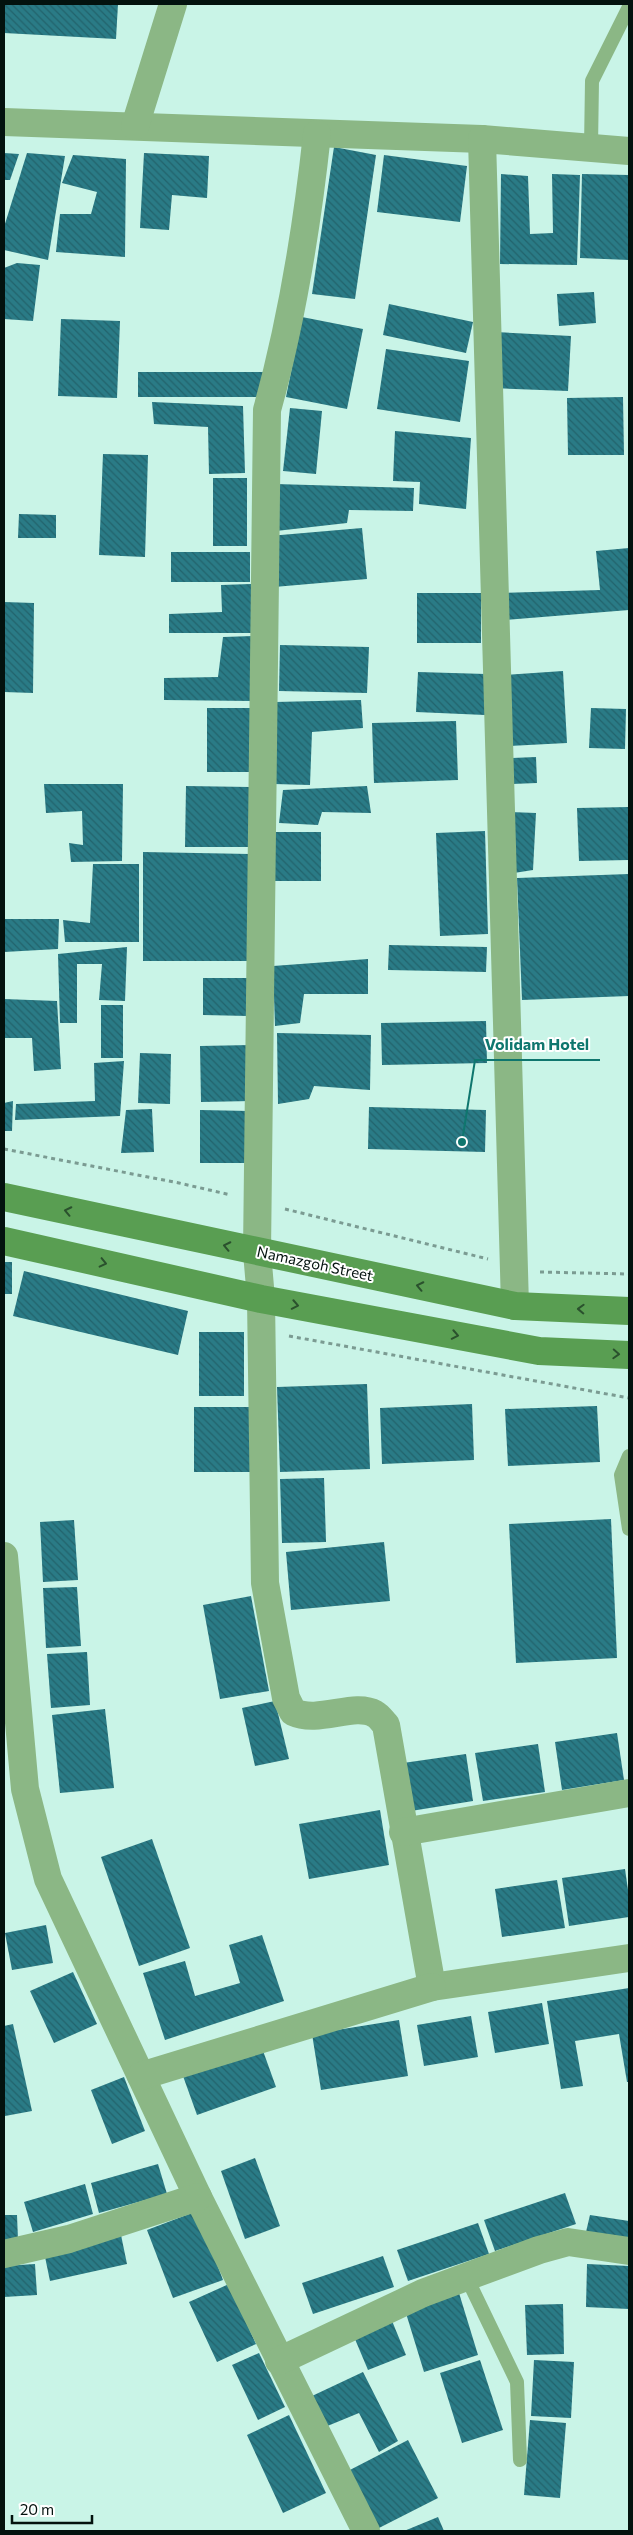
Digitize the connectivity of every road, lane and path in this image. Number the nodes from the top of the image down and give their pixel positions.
1 (173, 4) edge
2 (629, 7) edge
3 (4, 122) edge
4 (135, 126) junction
5 (318, 134) junction
6 (482, 139) junction
7 (591, 147) junction
8 (629, 151) edge
9 (4, 1149) edge
10 (4, 1197) edge
11 (257, 1202) junction
12 (4, 1241) edge
13 (257, 1252) junction
14 (514, 1266) junction
15 (629, 1274) edge
16 (261, 1299) junction
17 (515, 1306) junction
18 (629, 1311) edge
19 (262, 1331) junction
20 (629, 1355) edge
21 (629, 1398) edge
22 (629, 1456) edge
23 (629, 1529) edge
24 (4, 1556) edge
25 (629, 1793) edge
26 (403, 1832) junction
27 (629, 1958) edge
28 (432, 1987) junction
29 (141, 2076) junction
30 (198, 2197) junction
31 (629, 2251) edge
32 (4, 2254) edge
33 (466, 2276) junction
34 (279, 2361) junction
35 (520, 2460) dead end
36 (366, 2531) edge

1 - 4 street
2 - 7 lane
3 - 4 street
4 - 5 street
5 - 6 street
5 - 11 street
6 - 7 street
6 - 14 street
7 - 8 street
9 - 11 path
13 -> 10 main road, Namazgoh Street
11 - 13 street
11 - 14 path
12 -> 16 main road
13 - 16 street
17 -> 13 main road, Namazgoh Street
14 - 15 path
14 - 17 street
16 - 19 street
16 -> 20 main road
18 -> 17 main road, Namazgoh Street
19 - 21 path
19 - 26 street
22 - 23 lane
24 - 29 street
25 - 26 street
26 - 28 street
27 - 28 street
28 - 29 street
29 - 30 street
30 - 32 street
30 - 34 street
31 - 33 street
33 - 34 street
33 - 35 lane
34 - 36 street

